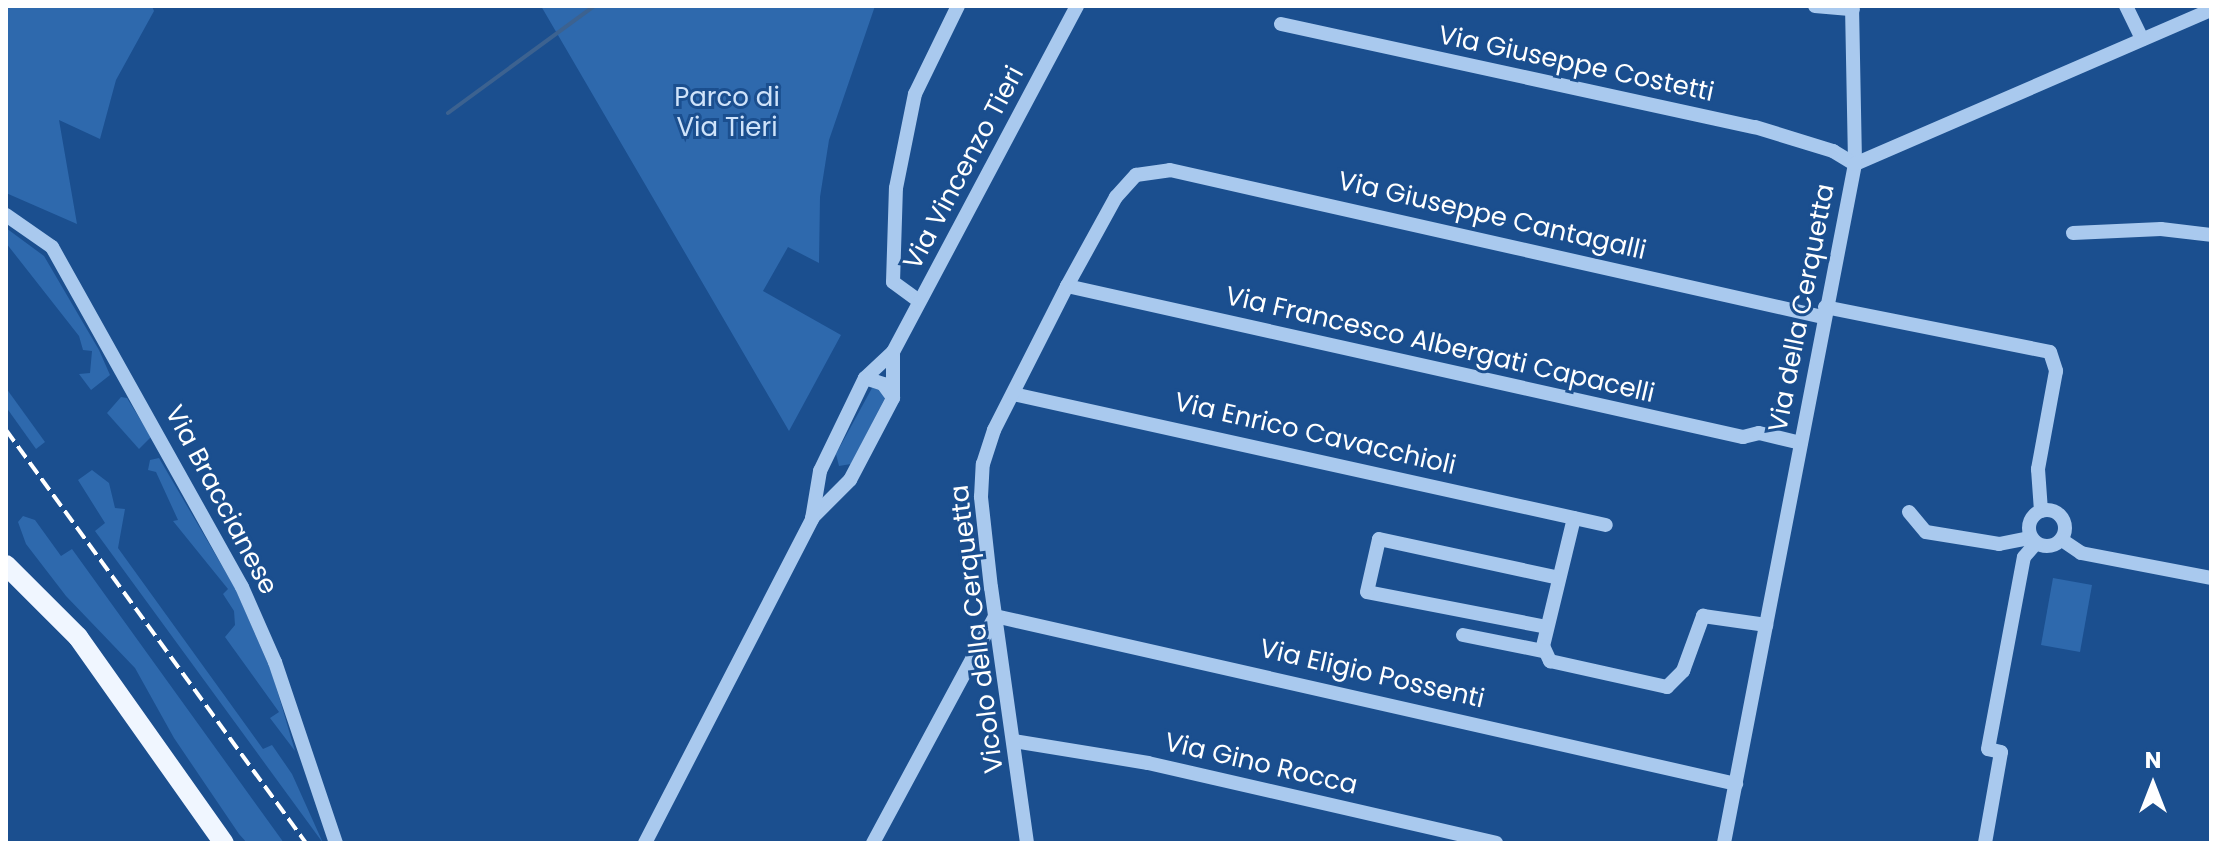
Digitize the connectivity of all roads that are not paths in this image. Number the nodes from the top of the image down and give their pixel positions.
1 (958, 6) edge
2 (1077, 6) edge
3 (1815, 6) edge
4 (2126, 6) edge
5 (1852, 8) edge
6 (2211, 10) edge
7 (1281, 24) dead end
8 (2142, 39) junction
9 (1855, 164) junction
10 (1149, 170) joint
11 (6, 215) edge
12 (2073, 233) dead end
13 (2211, 235) edge
14 (1067, 286) junction
15 (919, 301) junction
16 (1824, 312) junction
17 (893, 352) junction
18 (865, 378) junction
19 (1013, 394) junction
20 (893, 398) junction
21 (1801, 443) junction
22 (826, 459) junction
23 (851, 478) junction
24 (2041, 511) junction
25 (1909, 512) dead end
26 (1574, 518) junction
27 (812, 519) junction
28 (1606, 525) dead end
29 (2062, 540) junction
30 (2034, 541) junction
31 (6, 565) edge
32 (1559, 578) junction
33 (2211, 578) edge
34 (995, 616) junction
35 (1766, 625) junction
36 (1547, 627) junction
37 (1463, 635) dead end
38 (1543, 651) junction
39 (1014, 741) junction
40 (1736, 784) junction
41 (224, 843) edge
42 (336, 843) edge
43 (645, 843) edge
44 (873, 843) edge
45 (1027, 843) edge
46 (1496, 843) edge
47 (1724, 843) edge
48 (1985, 843) edge

1 - 15 street
2 - 15 street, Via Vincenzo Tieri
3 - 5 street
4 - 8 street
5 - 9 street
6 - 8 street, Via della Cerquetta
7 - 9 street, Via Giuseppe Costetti
8 - 9 street, Via della Cerquetta
9 - 16 street, Via della Cerquetta
10 - 14 street, Vicolo della Cerquetta
10 - 16 street, Via Giuseppe Cantagalli
11 - 42 street, Via Braccianese
12 - 13 street
14 - 19 street, Vicolo della Cerquetta
14 - 21 street, Via Francesco Albergati Capacelli
15 - 17 street, Via Vincenzo Tieri
16 - 21 street, Via della Cerquetta
16 - 24 street, Via Giuseppe Cantagalli
17 - 18 street, Via Vincenzo Tieri
17 - 20 street, Via Vincenzo Tieri
18 - 20 street
18 - 22 street, Via Vincenzo Tieri
19 - 26 street, Via Enrico Cavacchioli
19 - 34 street, Vicolo della Cerquetta
20 - 23 street, Via Vincenzo Tieri
21 - 35 street, Via della Cerquetta
22 - 23 street
22 - 27 street, Via Vincenzo Tieri
23 - 27 street, Via Vincenzo Tieri
24 - 29 street
24 - 30 street
25 - 30 street
26 - 28 street, Via Enrico Cavacchioli
26 - 32 street
27 - 43 street, Via Vincenzo Tieri
29 - 30 street
29 - 33 street
30 - 48 street
31 - 41 main road
32 - 36 street
32 - 36 street
34 - 39 street, Vicolo della Cerquetta
34 - 40 street, Via Eligio Possenti
34 - 44 street
35 - 38 street
35 - 40 street, Via della Cerquetta
36 - 38 street
37 - 38 street
39 - 45 street, Vicolo della Cerquetta
39 - 46 street, Via Gino Rocca
40 - 47 street, Via della Cerquetta

